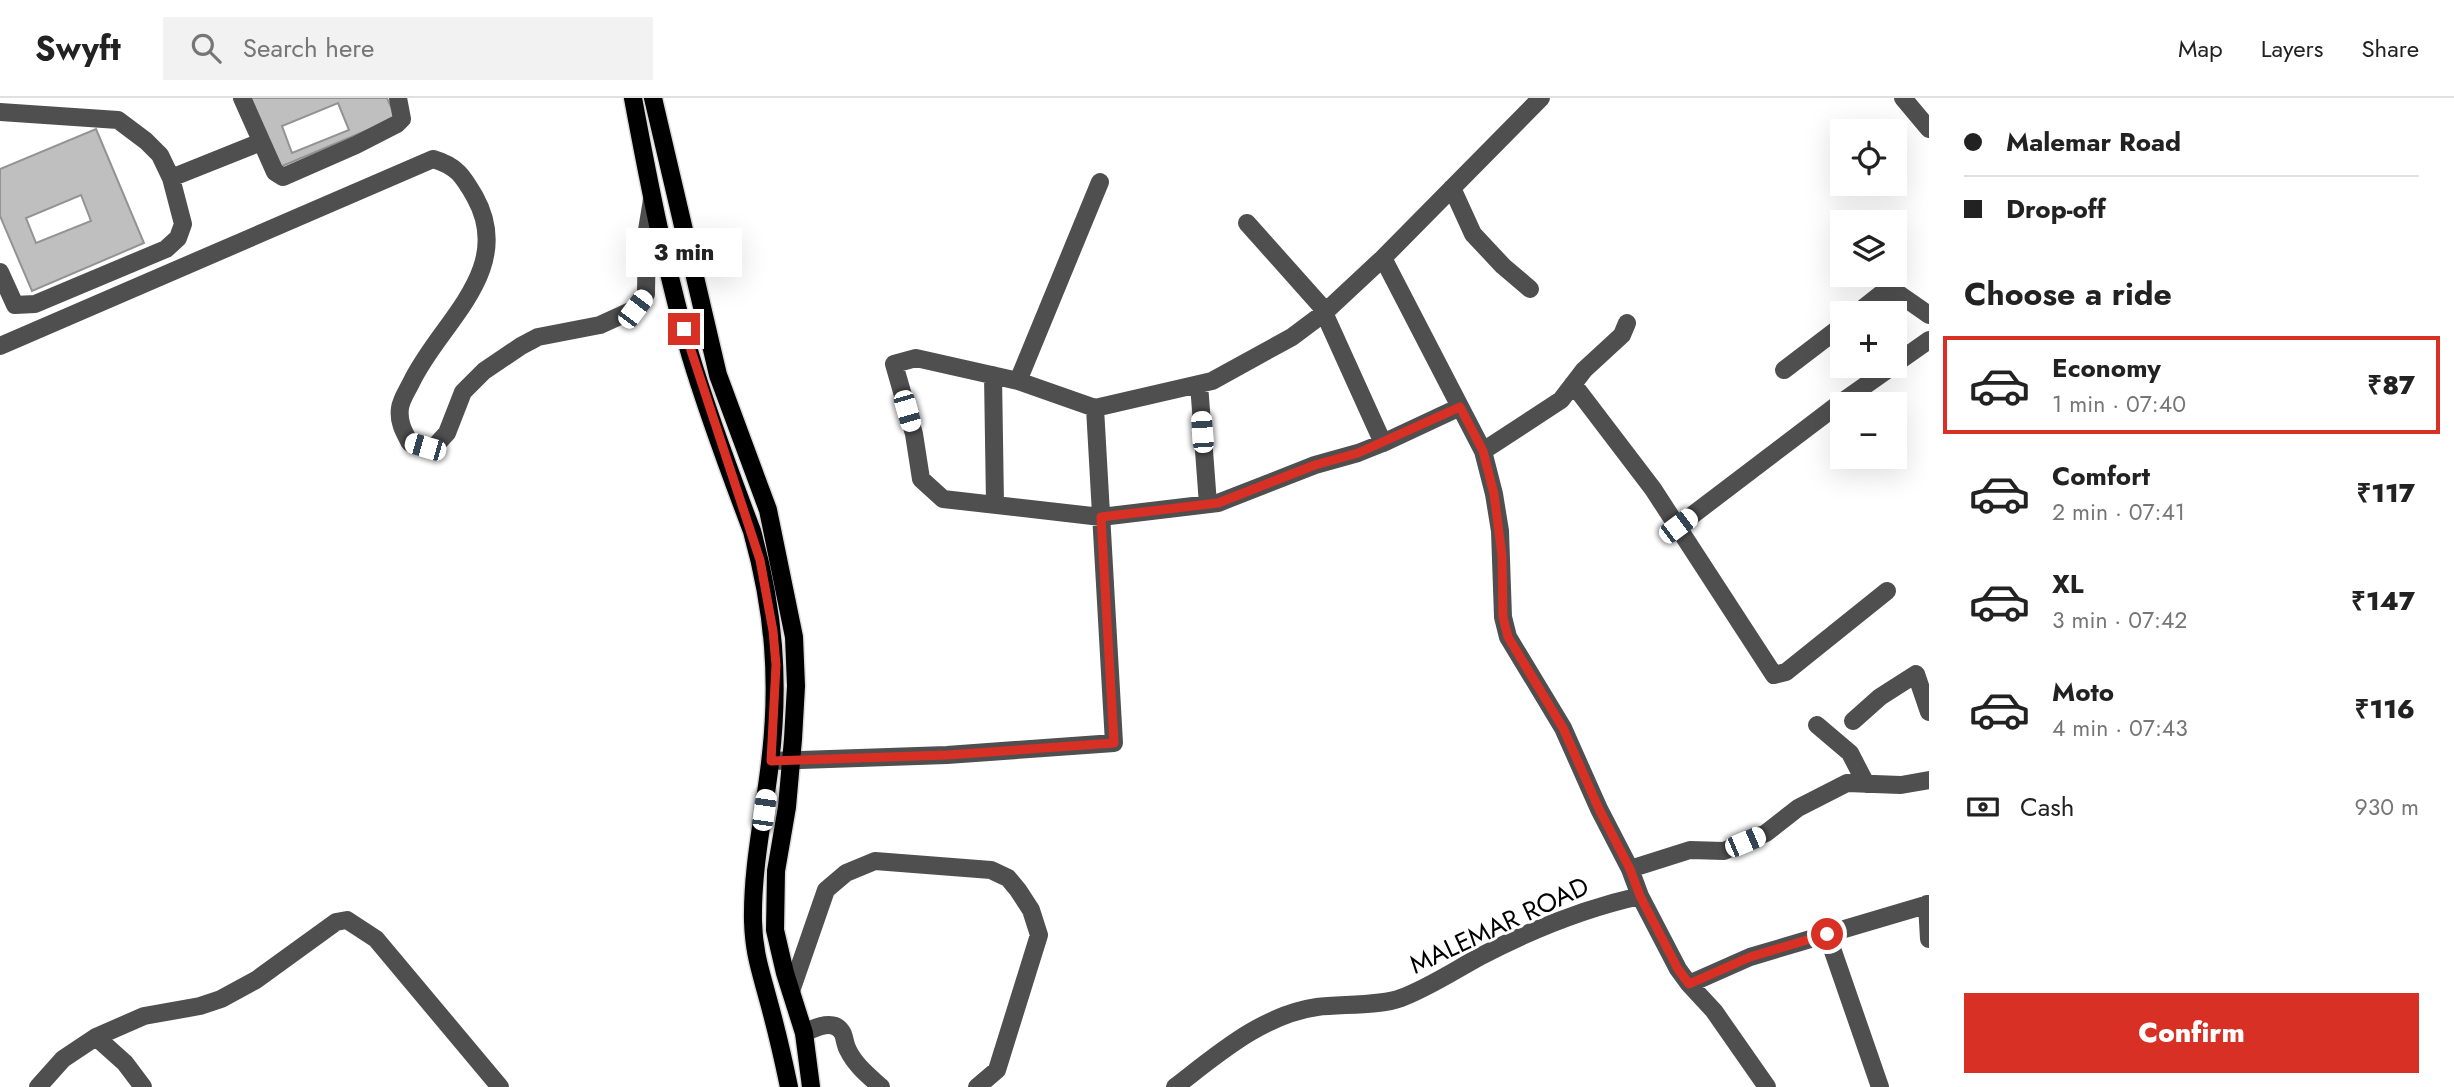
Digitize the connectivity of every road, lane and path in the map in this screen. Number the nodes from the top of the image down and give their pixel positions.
1 (242, 98) edge
2 (398, 98) edge
3 (633, 98) edge
4 (653, 98) edge
5 (1541, 98) edge
6 (1903, 98) edge
7 (0, 112) edge
8 (1929, 129) edge
9 (261, 142) junction
10 (171, 178) junction
11 (1100, 182) dead end
12 (1452, 188) junction
13 (652, 199) junction
14 (1247, 223) dead end
15 (1383, 258) junction
16 (0, 272) edge
17 (692, 273) junction
18 (670, 277) junction
19 (1530, 289) dead end
20 (1872, 301) edge
21 (1324, 313) junction
22 (1929, 315) edge
23 (1627, 323) dead end
24 (1830, 335) edge
25 (1929, 340) edge
26 (0, 346) edge
27 (1907, 356) edge
28 (1784, 370) dead end
29 (993, 375) junction
30 (1876, 378) edge
31 (1018, 381) junction
32 (1199, 384) junction
33 (1573, 384) junction
34 (1460, 407) junction
35 (1095, 408) junction
36 (1383, 443) junction
37 (1483, 451) junction
38 (995, 504) junction
39 (1208, 504) junction
40 (1101, 517) junction
41 (1678, 526) junction
42 (1887, 591) dead end
43 (1929, 712) edge
44 (1853, 720) dead end
45 (1817, 725) dead end
46 (791, 760) junction
47 (771, 761) junction
48 (1929, 780) edge
49 (1866, 784) junction
50 (1630, 869) junction
51 (1640, 896) junction
52 (1928, 904) edge
53 (1827, 934) junction
54 (1929, 939) edge
55 (1689, 984) junction
56 (791, 991) junction
57 (804, 1032) junction
58 (96, 1037) junction
59 (38, 1087) edge
60 (143, 1087) edge
61 (500, 1087) edge
62 (789, 1087) edge
63 (811, 1087) edge
64 (881, 1087) edge
65 (977, 1087) edge
66 (1175, 1087) edge
67 (1767, 1087) edge
68 (1880, 1087) edge

1 - 9 street
2 - 9 street
3 - 13 main road
4 - 17 main road
5 - 12 street
6 - 8 street
7 - 10 street
9 - 10 street
10 - 16 street
11 - 31 street
12 - 15 street
12 - 19 street
13 - 18 main road
13 - 26 street
14 - 21 street
15 - 21 street
15 - 34 street
17 - 18 main road
17 - 46 main road
18 - 47 main road
20 - 22 street
21 - 32 street
21 - 36 street
23 - 33 street
24 - 28 street
25 - 27 street
29 - 31 street
29 - 38 street
29 - 38 street
30 - 41 street
31 - 35 street
32 - 35 street
32 - 39 street
33 - 37 street
33 - 41 street
34 - 36 street
34 - 37 street
35 - 40 street
36 - 39 street
37 - 50 street
38 - 40 street
39 - 40 street
40 - 46 street
41 - 42 street
43 - 44 street
45 - 49 street
46 - 47 street
46 - 56 main road
47 - 62 main road
48 - 49 street
49 - 50 street
50 - 51 street
51 - 55 street
51 - 66 street, MALEMAR ROAD
52 - 53 street
52 - 54 street
53 - 55 street
53 - 68 street
55 - 67 street
56 - 57 main road
56 - 65 street
57 - 63 main road
57 - 64 street
58 - 59 street
58 - 60 street
58 - 61 street

